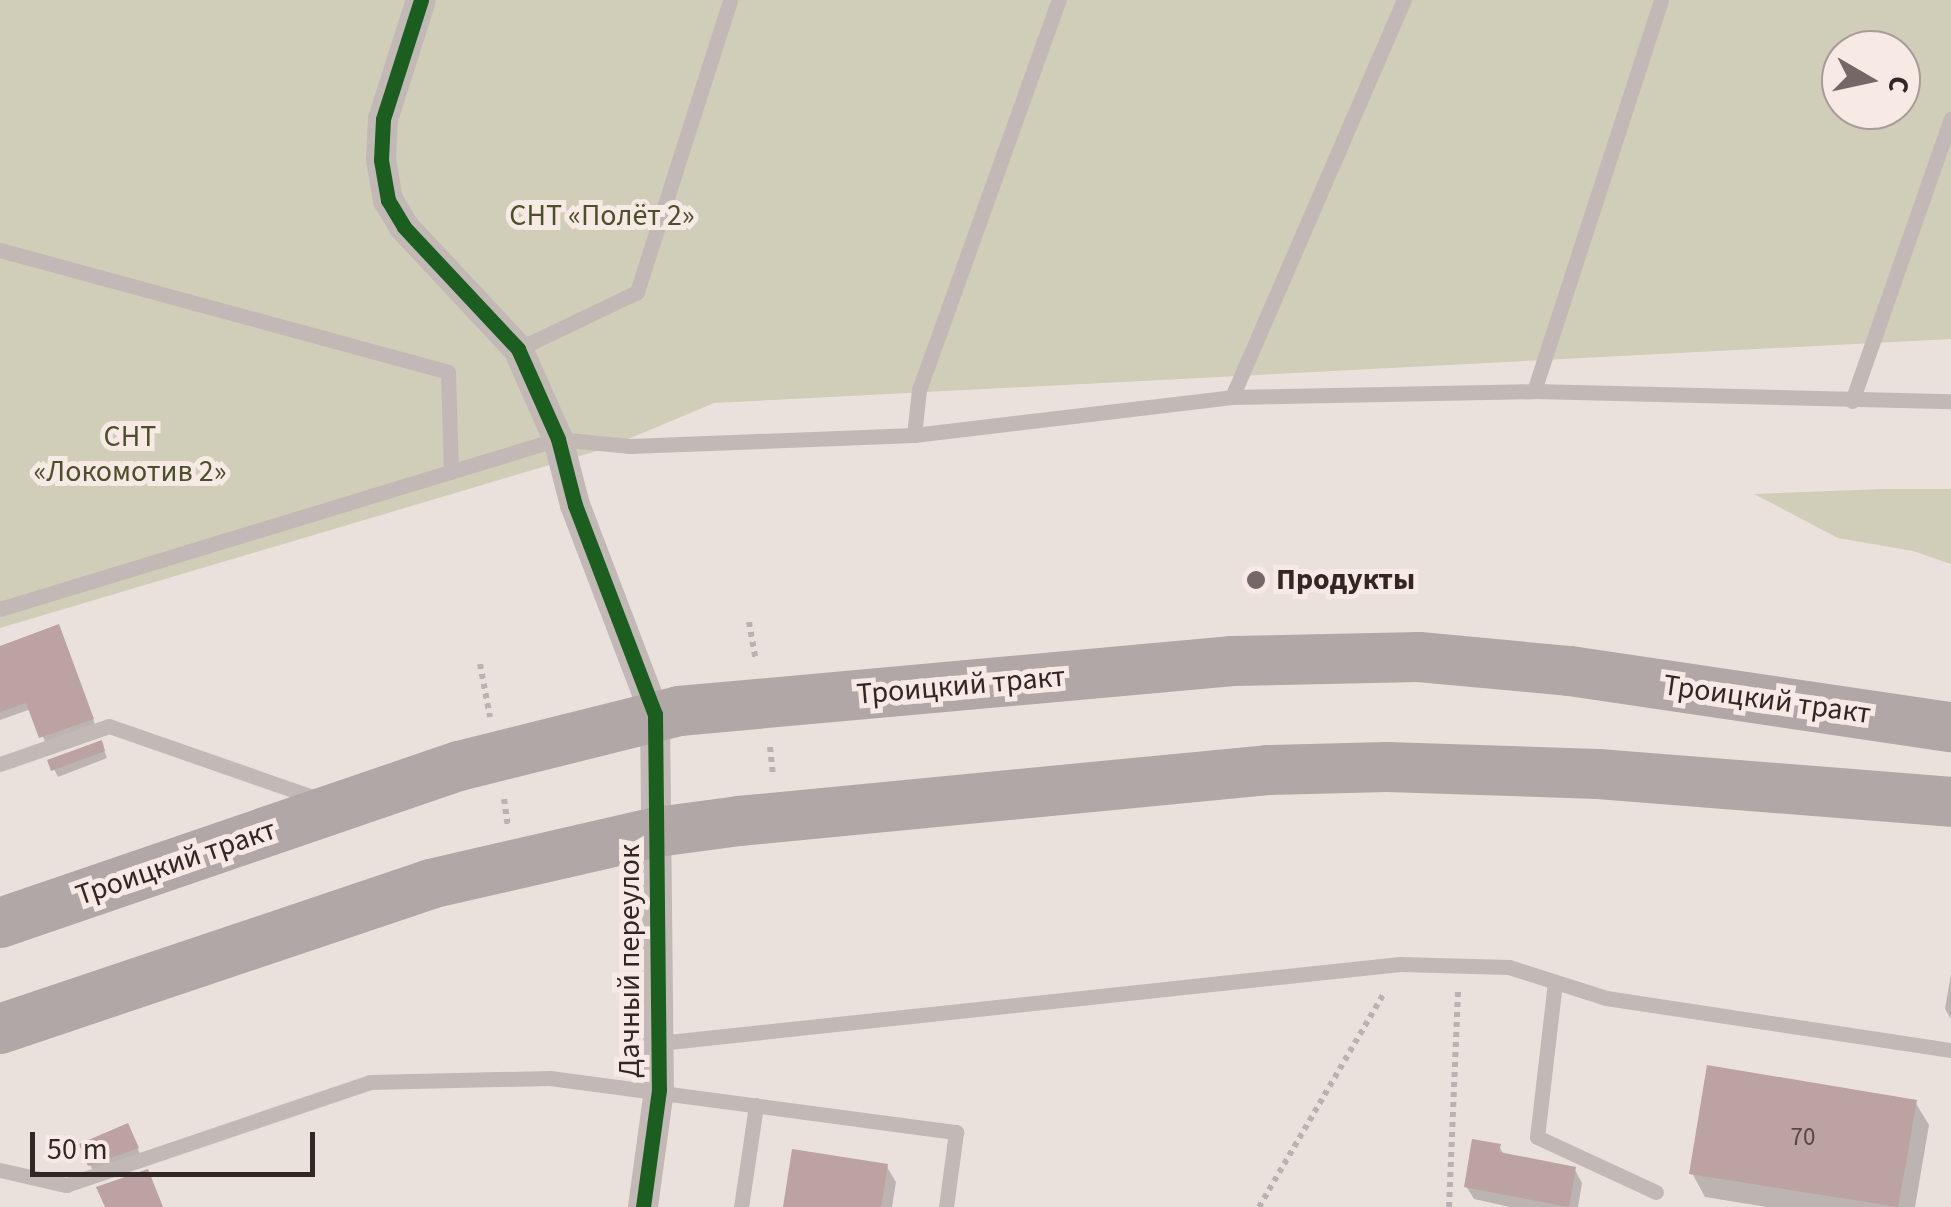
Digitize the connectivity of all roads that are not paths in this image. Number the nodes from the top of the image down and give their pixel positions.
1 (422, 0) edge
2 (730, 0) edge
3 (1059, 0) edge
4 (1404, 0) edge
5 (1661, 0) edge
6 (1951, 119) edge
7 (0, 250) edge
8 (518, 349) junction
9 (1534, 392) junction
10 (1232, 397) junction
11 (1852, 400) junction
12 (1951, 401) edge
13 (914, 435) junction
14 (558, 440) junction
15 (451, 472) junction
16 (0, 609) edge
17 (655, 714) junction
18 (1951, 727) edge
19 (0, 764) edge
20 (1893, 797) junction
21 (1951, 802) edge
22 (341, 807) junction
23 (1951, 815) edge
24 (657, 832) junction
25 (0, 923) edge
26 (1555, 982) junction
27 (0, 1028) edge
28 (660, 1043) junction
29 (1951, 1050) edge
30 (658, 1090) junction
31 (756, 1104) junction
32 (0, 1170) edge
33 (1656, 1192) dead end
34 (643, 1207) edge
35 (742, 1207) edge
36 (946, 1207) edge

1 - 8 street
2 - 8 lane
3 - 13 lane
4 - 10 lane
5 - 9 lane
6 - 11 lane
7 - 15 lane
8 - 14 street
9 - 10 lane
9 - 11 lane
10 - 13 lane
11 - 12 lane
13 - 14 lane
14 - 15 lane
14 - 17 street
15 - 16 lane
17 - 18 main road, Троицкий тракт
17 - 22 main road, Троицкий тракт
17 - 24 street, Дачный переулок
19 - 22 lane
20 - 21 main road
20 - 23 lane
20 - 24 main road
22 - 25 main road, Троицкий тракт
24 - 27 main road
24 - 28 street, Дачный переулок
26 - 28 lane
26 - 29 lane
26 - 33 lane
28 - 30 street, Дачный переулок
30 - 31 lane
30 - 32 lane
30 - 34 street, Дачный переулок
31 - 35 lane
31 - 36 lane

